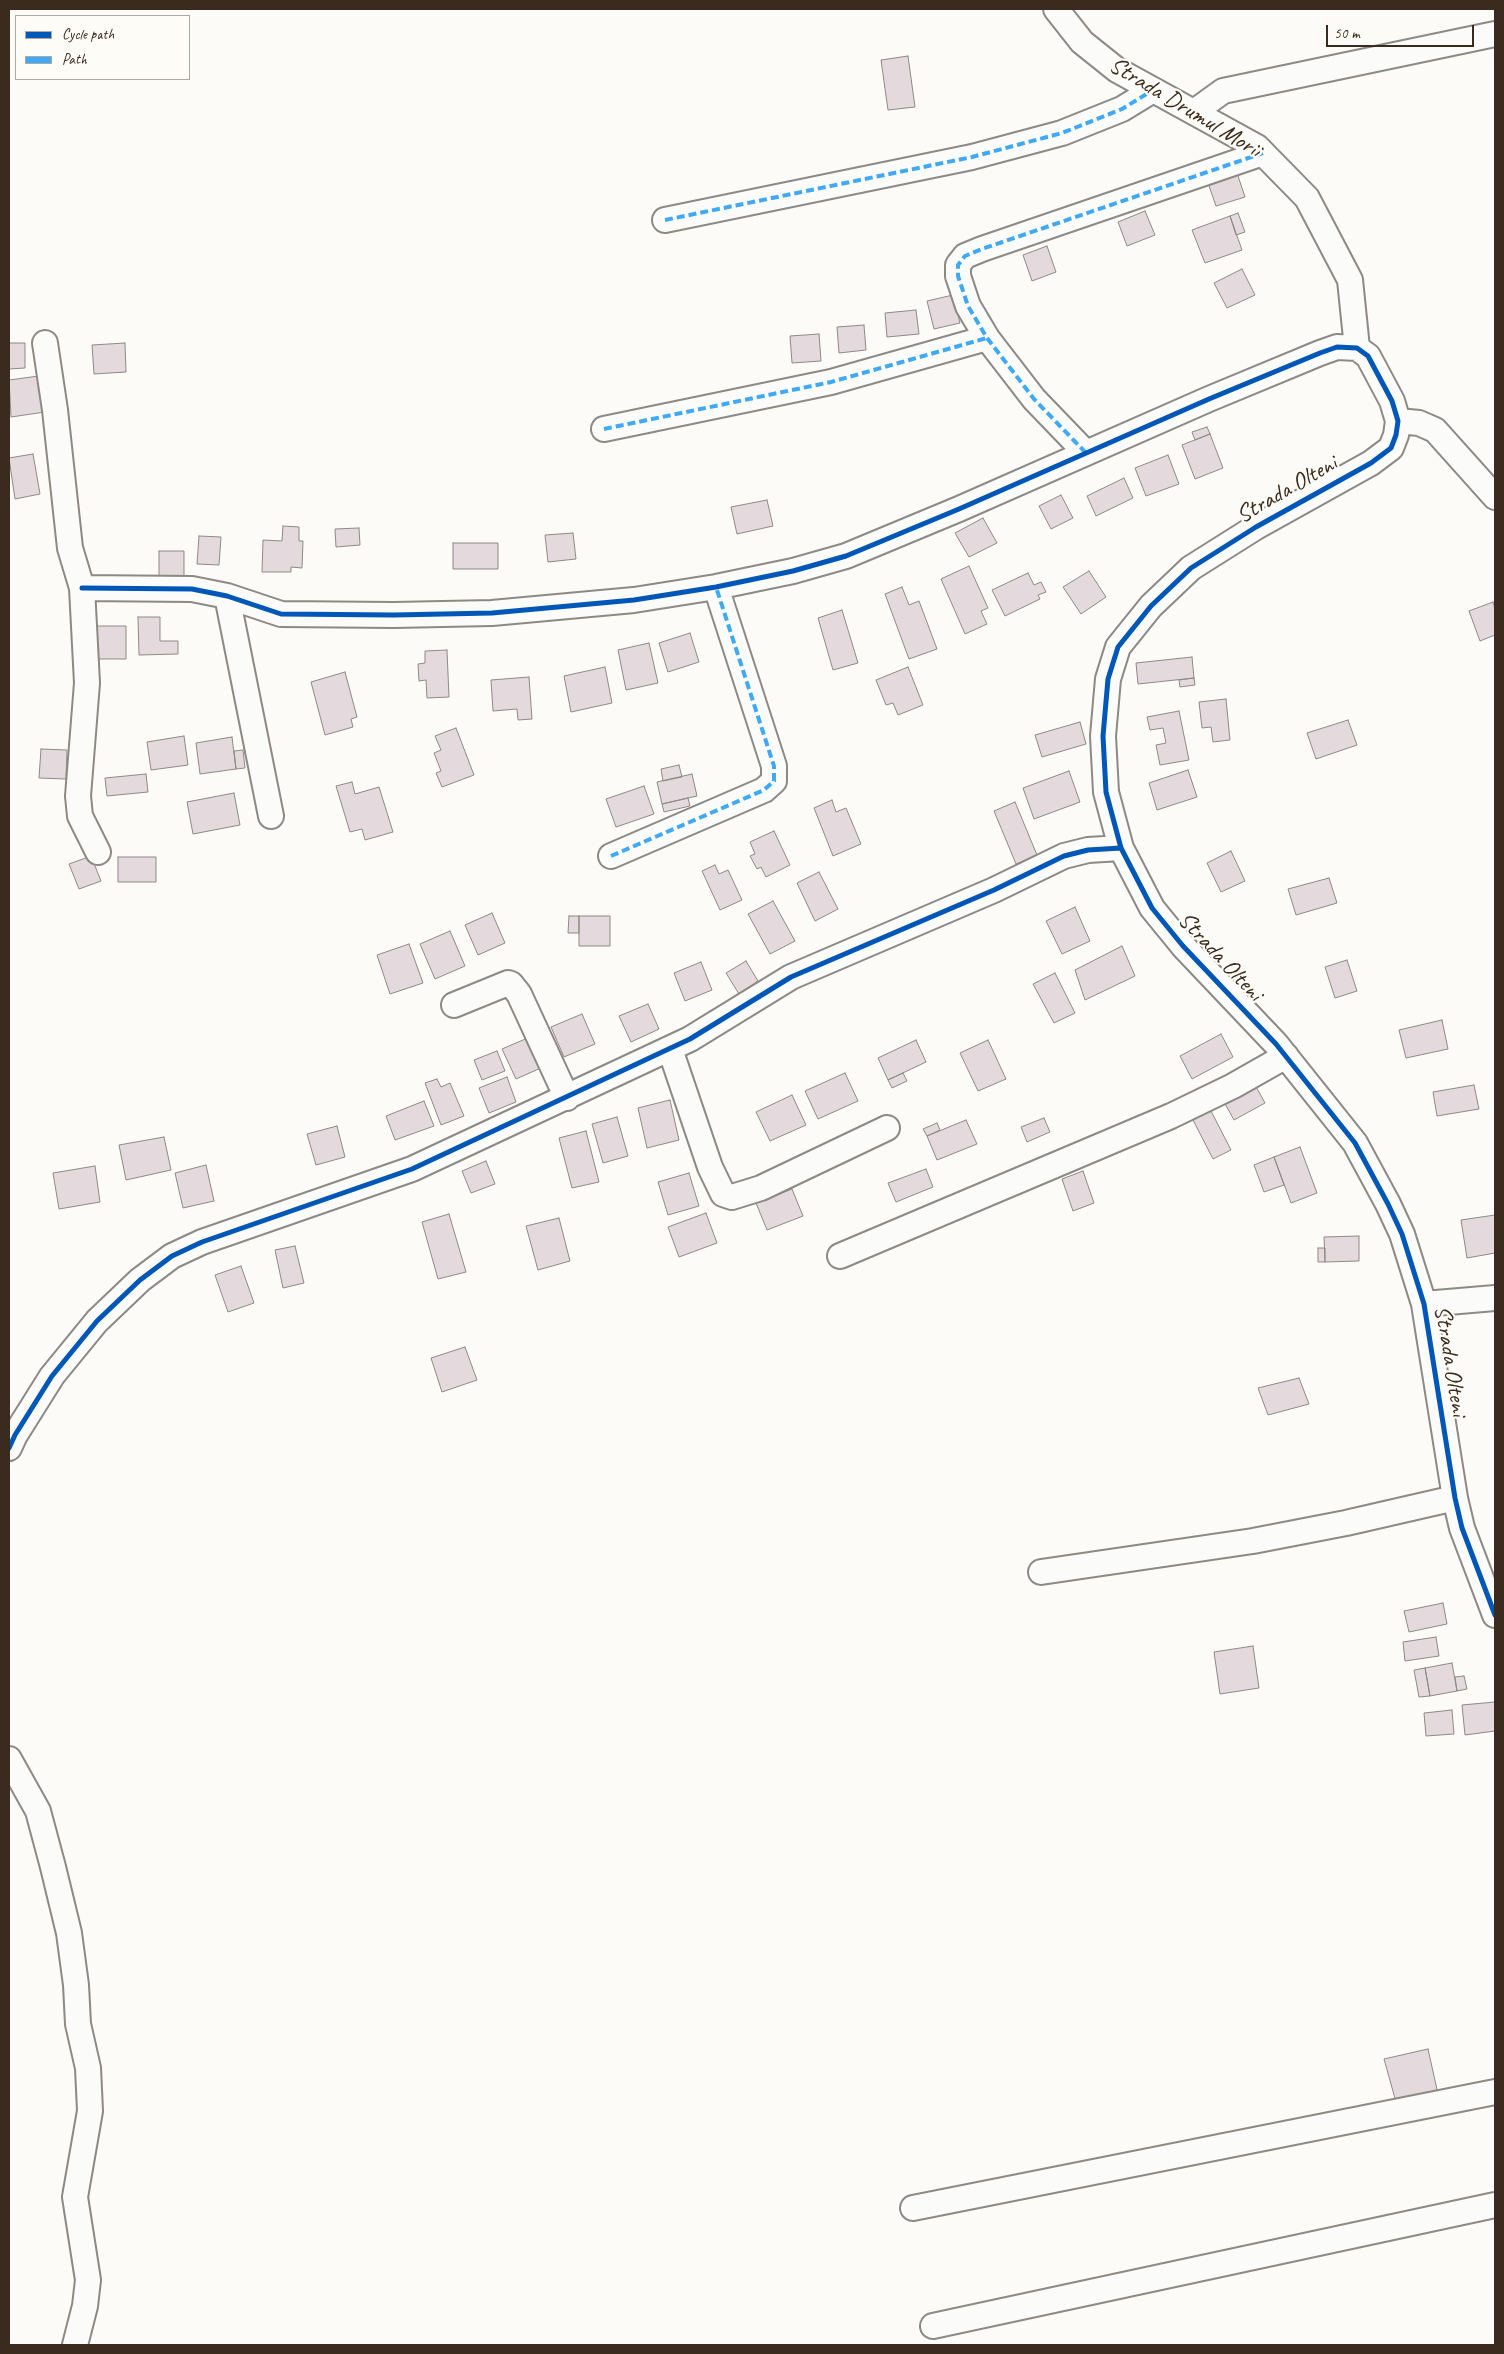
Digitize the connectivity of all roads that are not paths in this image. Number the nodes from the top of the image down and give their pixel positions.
1 (1056, 9) edge
2 (1495, 34) edge
3 (1153, 90) junction
4 (1194, 112) junction
5 (1263, 153) junction
6 (665, 220) dead end
7 (987, 338) junction
8 (45, 343) dead end
9 (1357, 348) junction
10 (1398, 421) junction
11 (604, 429) dead end
12 (1086, 453) junction
13 (1495, 497) edge
14 (82, 588) junction
15 (716, 588) junction
16 (227, 596) junction
17 (271, 816) dead end
18 (1121, 848) junction
19 (98, 852) dead end
20 (611, 856) dead end
21 (454, 1005) dead end
22 (670, 1049) junction
23 (1286, 1056) junction
24 (567, 1098) junction
25 (887, 1128) dead end
26 (840, 1256) dead end
27 (1495, 1298) edge
28 (1424, 1304) junction
29 (9, 1448) edge
30 (1455, 1498) junction
31 (1041, 1572) dead end
32 (1495, 1615) edge
33 (9, 1759) edge
34 (1495, 2092) edge
35 (1495, 2205) edge
36 (914, 2208) dead end
37 (933, 2326) dead end
38 (75, 2345) edge

1 - 3 street, Strada Drumul Morii
2 - 4 street
3 - 4 street, Strada Drumul Morii
3 - 6 street
4 - 5 street, Strada Drumul Morii
5 - 7 street
5 - 9 street, Strada Drumul Morii
7 - 11 street
7 - 12 street
8 - 14 street
9 - 10 street
9 - 12 street
10 - 13 street
10 - 18 street, Strada Olteni
12 - 15 street
14 - 16 street
14 - 19 street
15 - 16 street
15 - 20 street
16 - 17 street
18 - 22 street
18 - 23 street, Strada Olteni
21 - 24 street
22 - 24 street
22 - 25 street
23 - 26 street
23 - 28 street, Strada Olteni
24 - 29 street
27 - 28 street
28 - 30 street, Strada Olteni
30 - 31 street
30 - 32 street, Strada Olteni
33 - 38 street
34 - 36 street
35 - 37 street

